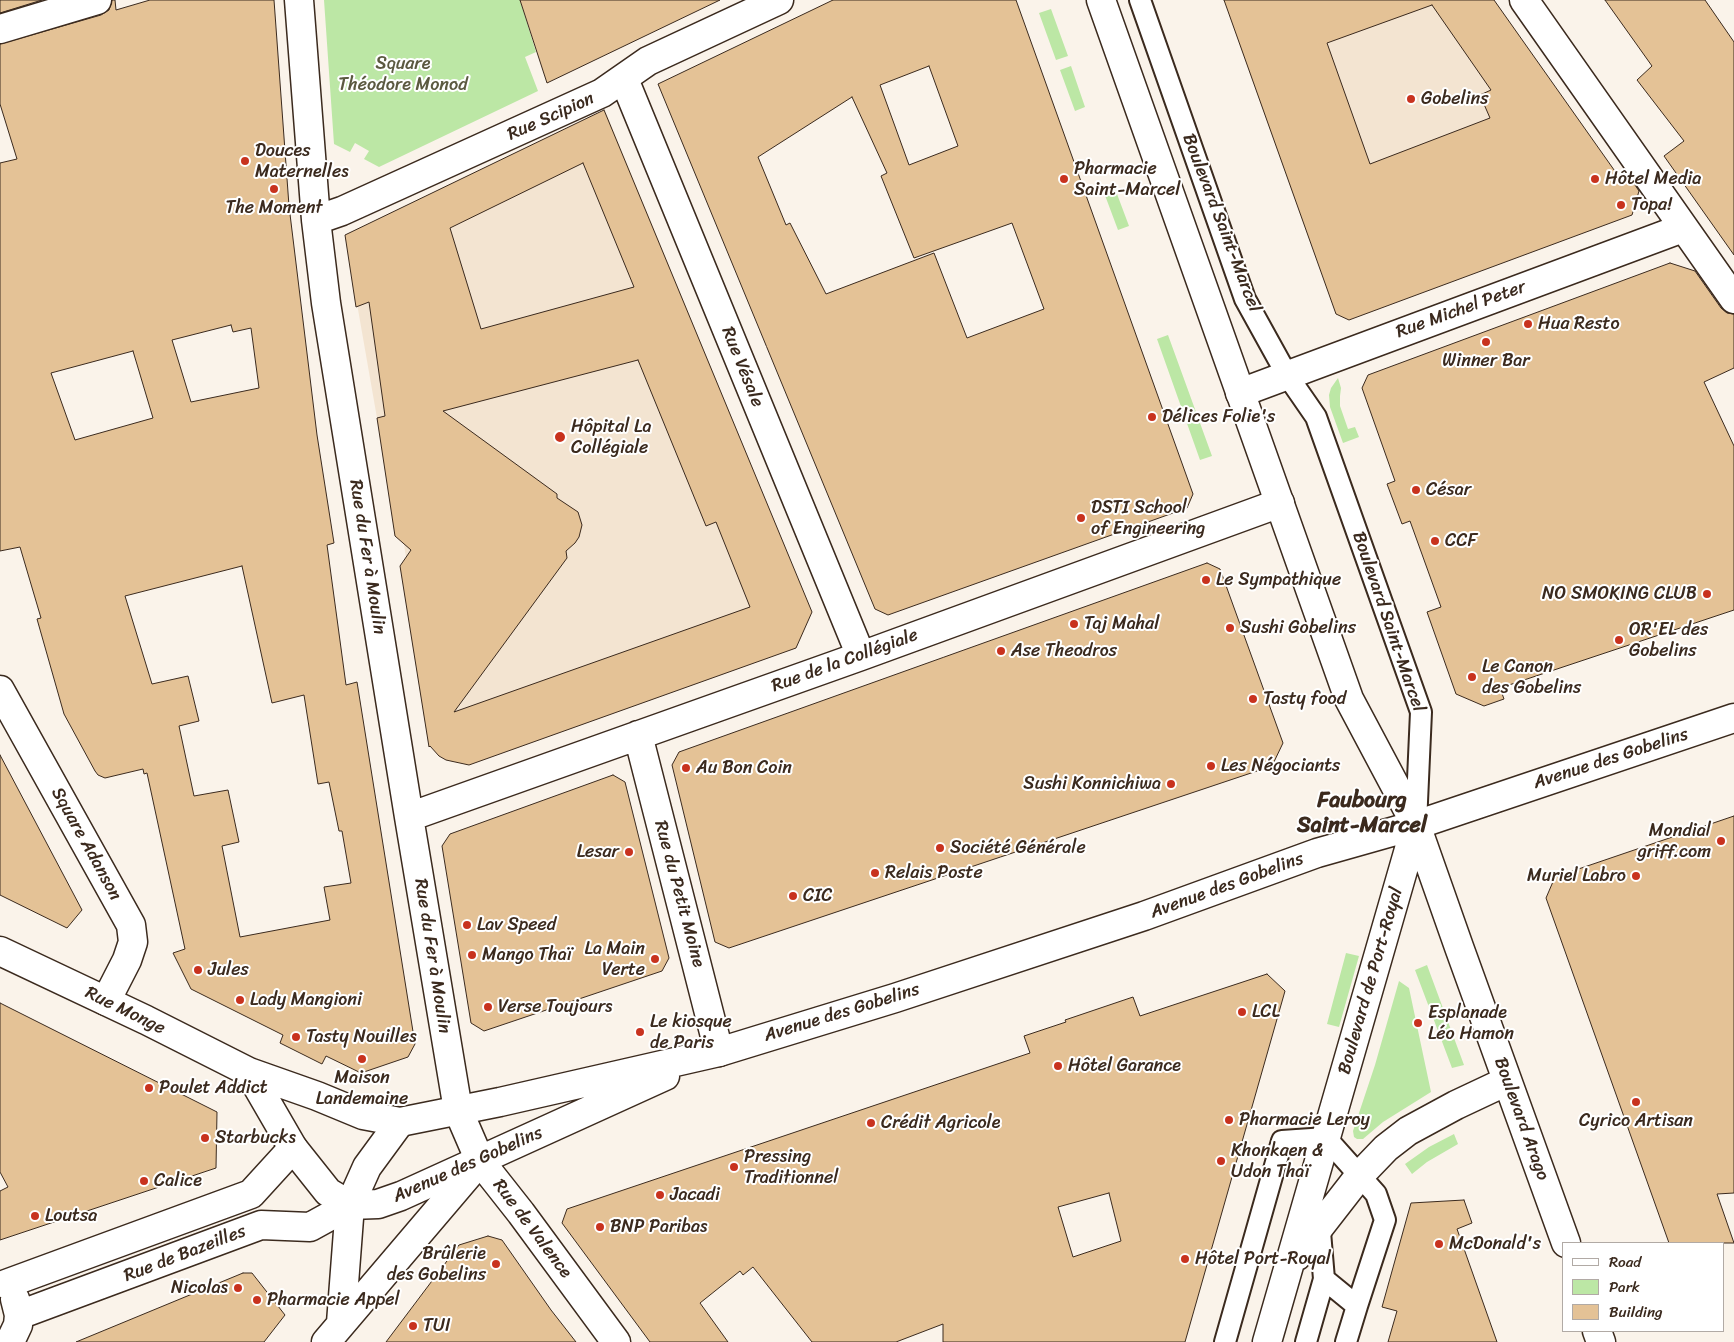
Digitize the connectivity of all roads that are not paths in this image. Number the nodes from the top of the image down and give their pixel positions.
1 (97, 0) edge
2 (299, 0) edge
3 (779, 0) edge
4 (1101, 0) edge
5 (1140, 0) edge
6 (1524, 0) edge
7 (0, 29) edge
8 (624, 79) junction
9 (316, 220) junction
10 (1683, 228) junction
11 (1734, 298) edge
12 (1287, 374) junction
13 (1240, 393) junction
14 (1280, 504) junction
15 (861, 656) junction
16 (0, 690) edge
17 (1734, 718) edge
18 (638, 735) junction
19 (409, 817) junction
20 (1416, 825) junction
21 (0, 951) edge
22 (106, 1001) junction
23 (719, 1052) junction
24 (250, 1072) junction
25 (1507, 1081) junction
26 (458, 1110) junction
27 (400, 1122) junction
28 (1326, 1138) junction
29 (294, 1148) junction
30 (480, 1161) junction
31 (1316, 1171) junction
32 (1360, 1175) junction
33 (350, 1205) junction
34 (1320, 1226) junction
35 (1566, 1242) edge
36 (1288, 1268) junction
37 (1324, 1279) junction
38 (3, 1282) edge
39 (1357, 1306) junction
40 (19, 1315) junction
41 (334, 1333) edge
42 (10, 1342) edge
43 (616, 1342) edge
44 (1225, 1342) edge
45 (1266, 1342) edge
46 (1306, 1342) edge
47 (1346, 1342) edge

1 - 7 street
2 - 9 street, Rue du Fer à Moulin
3 - 8 street, Rue Scipion
4 - 13 street, Boulevard Saint-Marcel
5 - 12 lane, Boulevard Saint-Marcel
6 - 10 street
8 - 9 street, Rue Scipion
8 - 15 street, Rue Vésale
9 - 19 street, Rue du Fer à Moulin
10 - 11 street
10 - 12 street, Rue Michel Peter
12 - 13 street, Rue Michel Peter
12 - 20 lane, Boulevard Saint-Marcel
13 - 14 street, Boulevard Saint-Marcel
14 - 15 street, Rue de la Collégiale
14 - 20 street, Boulevard Saint-Marcel
15 - 18 street, Rue de la Collégiale
16 - 22 street, Square Adanson
17 - 20 street, Avenue des Gobelins
18 - 19 street, Rue de la Collégiale
18 - 23 street, Rue du Petit Moine
19 - 26 street, Rue du Fer à Moulin
20 - 23 street, Avenue des Gobelins
20 - 25 street, Boulevard Arago
20 - 28 street, Boulevard de Port-Royal
21 - 22 street, Rue Monge
22 - 24 street, Rue Monge
23 - 26 street, Avenue des Gobelins
23 - 30 street, Avenue des Gobelins
24 - 27 street, Rue Monge
24 - 29 street
25 - 32 street, Boulevard de Port-Royal
25 - 35 street, Boulevard Arago
26 - 27 street, Avenue des Gobelins
26 - 30 street, Rue de Valence
27 - 33 street
28 - 31 street, Boulevard de Port-Royal
28 - 32 lane
28 - 44 lane
29 - 33 street
29 - 38 street, Rue de Bazeilles
30 - 33 street, Avenue des Gobelins
30 - 41 street
30 - 43 street, Rue de Valence
31 - 34 lane, Boulevard de Port-Royal
31 - 36 street, Boulevard de Port-Royal
32 - 34 street, Boulevard de Port-Royal
32 - 39 lane
33 - 40 street, Rue de Bazeilles
33 - 41 street
34 - 36 street, Boulevard de Port-Royal
34 - 37 lane, Boulevard de Port-Royal
36 - 45 street, Boulevard de Port-Royal
37 - 39 lane
37 - 46 lane, Boulevard de Port-Royal
38 - 40 street
39 - 47 lane
40 - 42 street

